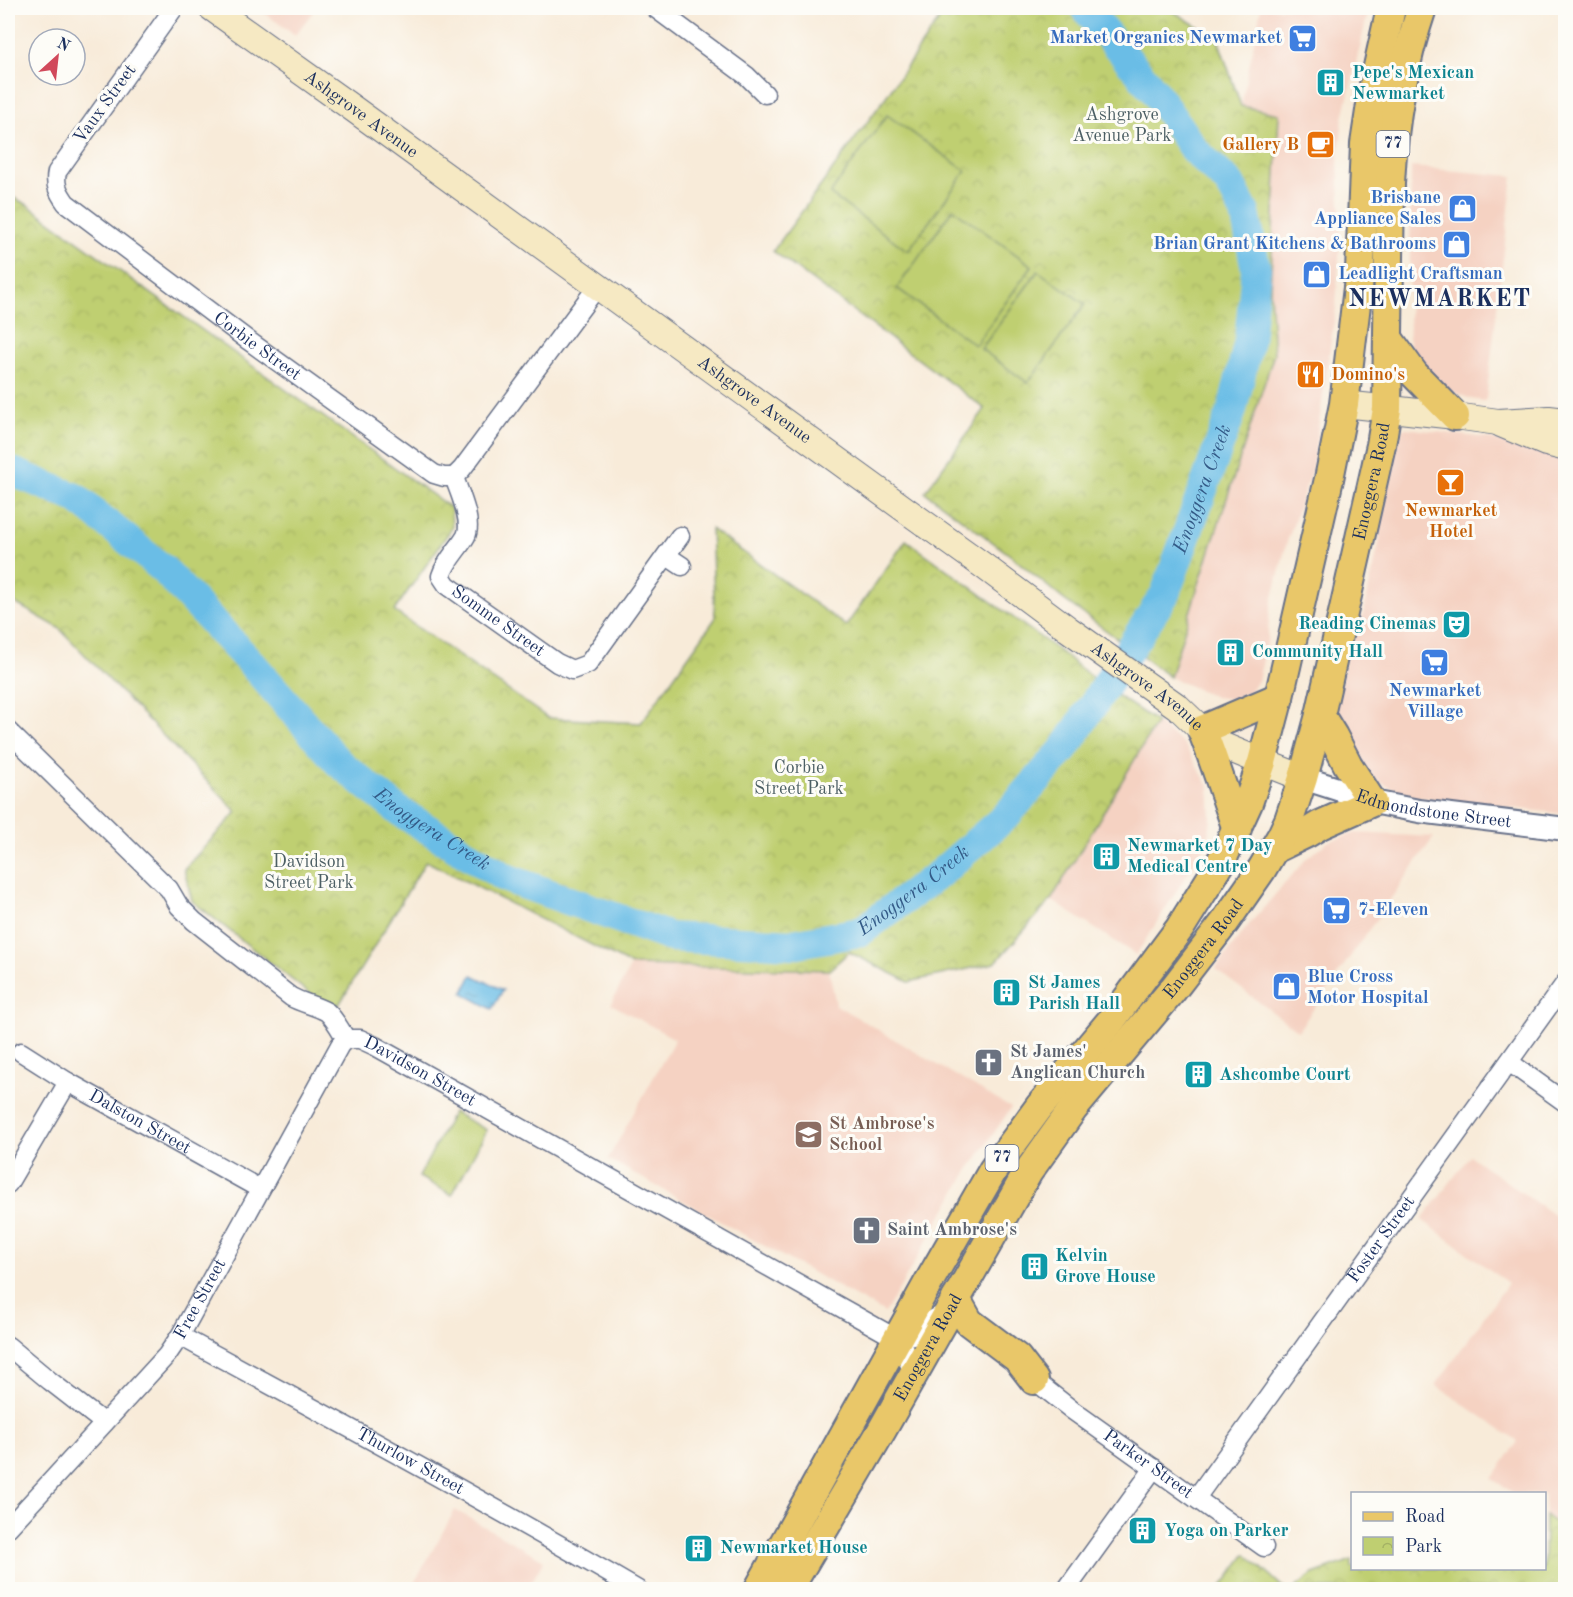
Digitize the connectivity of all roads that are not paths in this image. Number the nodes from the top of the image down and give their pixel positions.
1 (174, 8) edge
2 (212, 8) edge
3 (655, 8) edge
4 (1391, 8) edge
5 (1422, 8) edge
6 (765, 94) dead end
7 (66, 203) joint
8 (597, 287) junction
9 (1388, 338) junction
10 (1344, 404) junction
11 (1387, 409) junction
12 (1455, 416) junction
13 (1566, 421) edge
14 (1498, 423) junction
15 (1566, 448) edge
16 (454, 477) junction
17 (680, 536) dead end
18 (1279, 697) junction
19 (1320, 715) junction
20 (1202, 730) junction
21 (8, 731) edge
22 (1262, 762) junction
23 (1303, 778) junction
24 (1372, 802) junction
25 (1237, 829) junction
26 (1566, 829) edge
27 (1274, 849) junction
28 (1566, 982) edge
29 (346, 1039) junction
30 (21, 1052) dead end
31 (1509, 1062) junction
32 (68, 1082) junction
33 (1566, 1103) edge
34 (8, 1184) edge
35 (260, 1189) junction
36 (952, 1306) junction
37 (180, 1336) junction
38 (897, 1339) junction
39 (8, 1346) edge
40 (913, 1375) junction
41 (1034, 1380) joint
42 (104, 1423) junction
43 (1154, 1468) junction
44 (1196, 1498) junction
45 (8, 1528) edge
46 (1264, 1547) dead end
47 (638, 1590) edge
48 (758, 1590) edge
49 (788, 1590) edge
50 (1066, 1590) edge

1 - 7 street, Vaux Street
2 - 8 main road, Ashgrove Avenue
3 - 6 street
4 - 10 main road, Enoggera Road / 77
5 - 9 main road, Enoggera Road / 77
7 - 16 street, Corbie Street
8 - 16 street
8 - 20 main road, Ashgrove Avenue
9 - 11 main road, Enoggera Road / 77
9 - 12 main road
10 - 11 main road
10 - 18 main road, Enoggera Road / 77
11 - 12 main road
11 - 19 main road, Enoggera Road / 77
12 - 14 main road
13 - 14 main road
14 - 15 main road
16 - 17 street, Somme Street
18 - 20 main road
18 - 22 main road, Enoggera Road / 77
19 - 23 main road, Enoggera Road / 77
19 - 24 main road
20 - 22 main road, Ashgrove Avenue
20 - 25 main road
21 - 29 street, Davidson Street
22 - 23 main road, Ashgrove Avenue
22 - 25 main road, Enoggera Road / 77
23 - 24 street, Edmondstone Street
23 - 27 main road, Enoggera Road / 77
24 - 26 street, Edmondstone Street
24 - 27 main road
25 - 38 main road, Enoggera Road / 77
27 - 36 main road, Enoggera Road / 77
28 - 31 street, Foster Street
29 - 35 street, Free Street
29 - 38 street, Davidson Street
30 - 32 street, Dalston Street
31 - 33 street
31 - 44 street, Foster Street
32 - 34 street
32 - 35 street, Dalston Street
35 - 37 street, Free Street
36 - 38 street
36 - 40 main road, Enoggera Road / 77
36 - 41 main road
37 - 42 street, Free Street
37 - 47 street, Thurlow Street
38 - 40 street
38 - 48 main road, Enoggera Road / 77
39 - 42 street
40 - 49 main road, Enoggera Road / 77
41 - 43 street, Parker Street
42 - 45 street, Free Street
43 - 44 street, Parker Street
43 - 50 street
44 - 46 street, Parker Street

